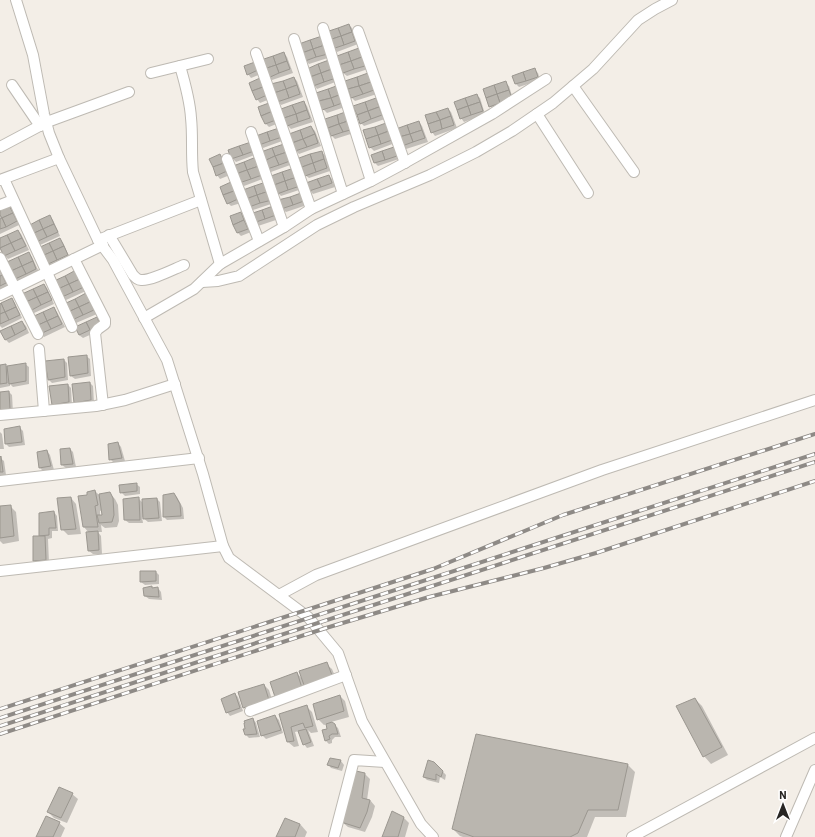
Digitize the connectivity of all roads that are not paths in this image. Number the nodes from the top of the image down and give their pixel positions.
1 (16, 0) edge
2 (672, 0) edge
3 (323, 28) dead end
4 (358, 31) dead end
5 (294, 39) dead end
6 (256, 53) dead end
7 (208, 59) dead end
8 (180, 66) junction
9 (151, 73) dead end
10 (546, 79) dead end
11 (12, 85) dead end
12 (573, 86) junction
13 (129, 92) dead end
14 (537, 114) junction
15 (43, 124) junction
16 (251, 132) dead end
17 (1, 146) edge
18 (59, 158) junction
19 (227, 159) dead end
20 (405, 163) junction
21 (634, 172) dead end
22 (2, 179) edge
23 (371, 181) junction
24 (588, 193) dead end
25 (343, 194) junction
26 (13, 200) junction
27 (201, 200) junction
28 (0, 206) edge
29 (311, 209) junction
30 (284, 227) junction
31 (109, 235) junction
32 (259, 241) junction
33 (101, 242) junction
34 (0, 258) edge
35 (74, 259) junction
36 (220, 264) junction
37 (184, 266) dead end
38 (47, 273) junction
39 (202, 282) junction
40 (15, 288) junction
41 (0, 295) edge
42 (144, 318) junction
43 (72, 327) dead end
44 (38, 334) dead end
45 (39, 350) dead end
46 (175, 384) junction
47 (815, 400) edge
48 (103, 405) junction
49 (44, 411) junction
50 (0, 415) edge
51 (199, 458) junction
52 (0, 481) edge
53 (223, 546) junction
54 (0, 571) edge
55 (279, 595) junction
56 (346, 675) junction
57 (250, 711) dead end
58 (815, 738) edge
59 (386, 762) junction
60 (815, 770) edge
61 (334, 837) edge
62 (433, 837) edge
63 (632, 837) edge
64 (786, 837) edge

1 - 15 street
2 - 12 street
3 - 23 street
4 - 20 street
5 - 25 street
6 - 29 street
7 - 8 street
8 - 9 street
8 - 27 street
10 - 20 street
11 - 15 street
12 - 14 street
12 - 21 street
13 - 15 street
14 - 24 street
14 - 39 street
15 - 17 street
15 - 18 street
16 - 30 street
18 - 22 street
18 - 33 street
19 - 32 street
20 - 23 street
22 - 26 street
23 - 25 street
25 - 29 street
26 - 28 street
26 - 38 street
27 - 31 street
27 - 36 street
29 - 30 street
30 - 32 street
31 - 33 street
31 - 37 street
32 - 36 street
33 - 35 street
33 - 42 street
34 - 40 street
35 - 38 street
35 - 48 street
36 - 39 street
38 - 40 street
38 - 43 street
39 - 42 street
40 - 41 street
40 - 44 street
42 - 46 street
45 - 49 street
46 - 48 street
46 - 51 street
47 - 55 street
48 - 49 street
49 - 50 street
51 - 52 street
51 - 53 street
53 - 54 street
53 - 55 street
55 - 56 street
56 - 57 street
56 - 59 street
58 - 63 street
59 - 61 street
59 - 62 street
60 - 64 street

